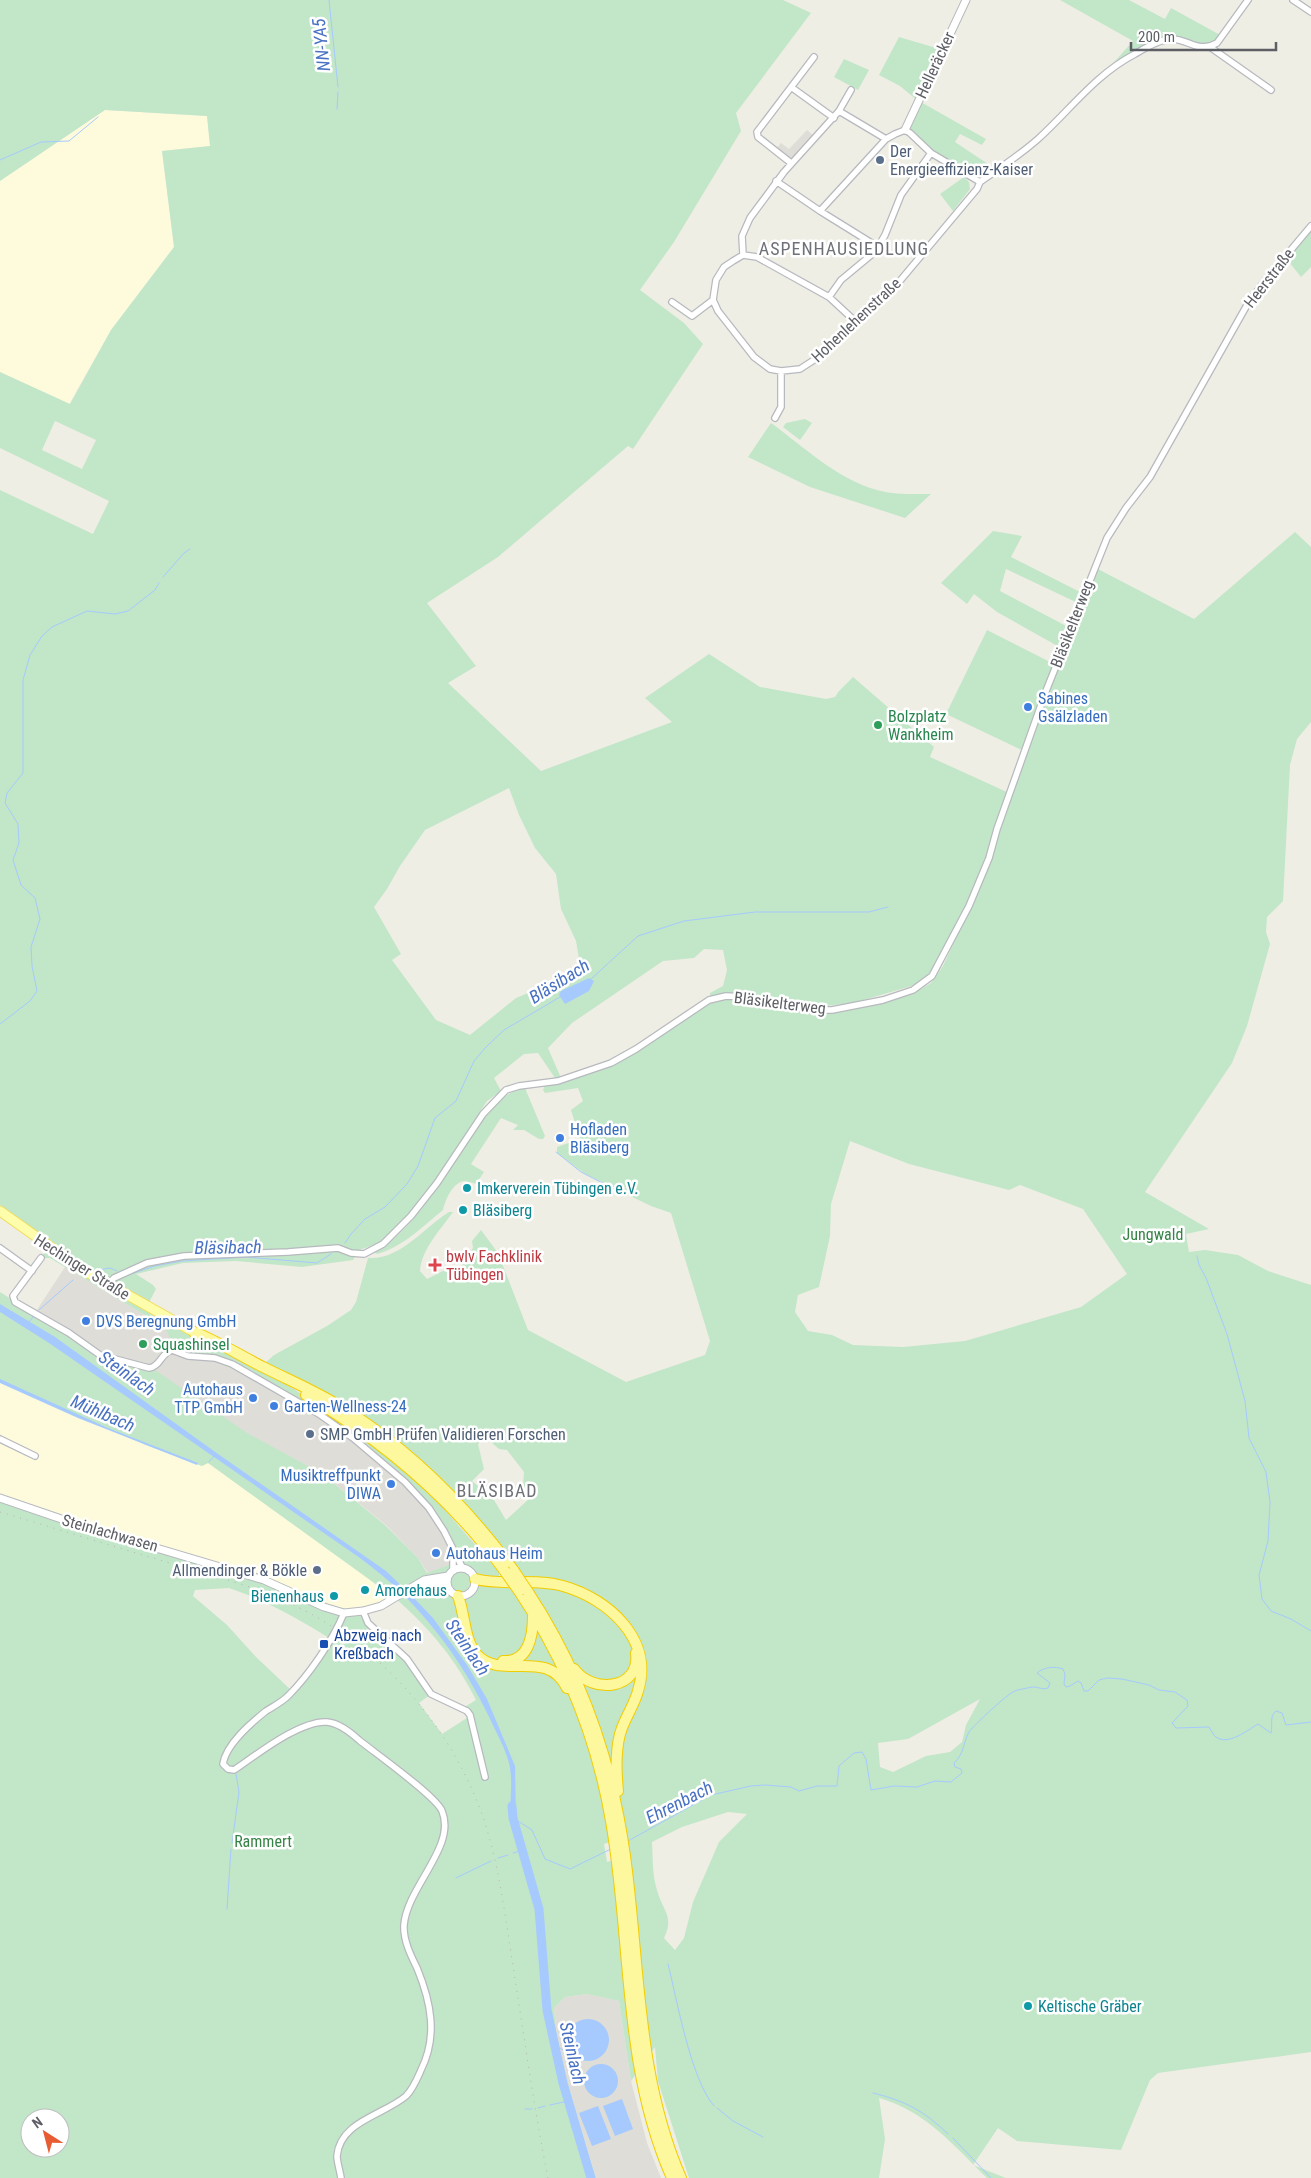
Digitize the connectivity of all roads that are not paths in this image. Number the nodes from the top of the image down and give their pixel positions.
1 (966, 0) edge
2 (1248, 0) edge
3 (1293, 0) edge
4 (1311, 12) edge
5 (1210, 47) junction
6 (814, 57) dead end
7 (791, 87) junction
8 (852, 90) dead end
9 (1271, 90) dead end
10 (839, 111) junction
11 (834, 118) junction
12 (905, 130) junction
13 (886, 139) junction
14 (931, 153) junction
15 (791, 163) junction
16 (776, 181) junction
17 (980, 182) junction
18 (820, 211) junction
19 (1311, 226) edge
20 (878, 247) junction
21 (743, 256) junction
22 (829, 296) junction
23 (713, 300) junction
24 (672, 302) dead end
25 (856, 322) junction
26 (1231, 333) joint
27 (781, 371) junction
28 (774, 418) dead end
29 (0, 1211) edge
30 (0, 1248) edge
31 (42, 1258) dead end
32 (32, 1271) junction
33 (108, 1284) junction
34 (194, 1332) joint
35 (0, 1439) edge
36 (35, 1456) dead end
37 (0, 1498) edge
38 (453, 1552) junction
39 (462, 1568) junction
40 (453, 1570) junction
41 (448, 1576) junction
42 (475, 1583) junction
43 (447, 1585) junction
44 (415, 1586) junction
45 (524, 1592) junction
46 (462, 1596) junction
47 (363, 1611) junction
48 (344, 1613) junction
49 (534, 1615) junction
50 (550, 1627) junction
51 (586, 1727) junction
52 (485, 1777) dead end
53 (619, 1836) junction
54 (621, 1859) junction
55 (341, 2178) edge
56 (672, 2178) edge
57 (680, 2178) edge

1 - 12 street, Helleräcker
2 - 5 street
3 - 4 street
5 - 9 street
5 - 17 street, Hohenlehenstraße
6 - 7 street
7 - 11 street
7 - 15 street
8 - 10 street
10 - 11 street
10 - 13 street
11 - 15 street
12 - 13 street
12 - 14 street
13 - 18 street
14 - 17 street
14 - 20 street
15 - 16 street
16 - 18 street
16 - 21 street
17 - 25 street, Hohenlehenstraße
18 - 20 street
19 - 26 street, Heerstraße
20 - 22 street
21 - 22 street
21 - 23 street
22 - 25 street
23 - 24 street
23 - 27 street
25 - 27 street, Hohenlehenstraße
26 - 33 street, Bläsikelterweg
27 - 28 street
29 - 33 main road, Hechinger Straße
30 - 32 street
31 - 32 street
32 - 38 street
33 - 34 main road, Hechinger Straße
34 - 45 highway, bridge
35 - 36 street
37 - 48 street, Steinlachwasen
38 - 39 street
38 - 40 street
39 - 40 street
39 - 42 street
40 - 41 street
41 - 43 street
41 - 44 street, Steinlachwasen
42 - 46 street
42 - 50 highway
42 - 53 highway
43 - 44 street
43 - 46 street
44 - 47 street, Steinlachwasen
45 - 49 highway
45 - 50 highway
46 - 49 highway
46 - 51 highway
47 - 48 street, Steinlachwasen
47 - 52 street
48 - 55 street
49 - 51 highway
50 - 53 highway
51 - 53 highway
53 - 54 highway
54 - 56 highway
54 - 57 highway

